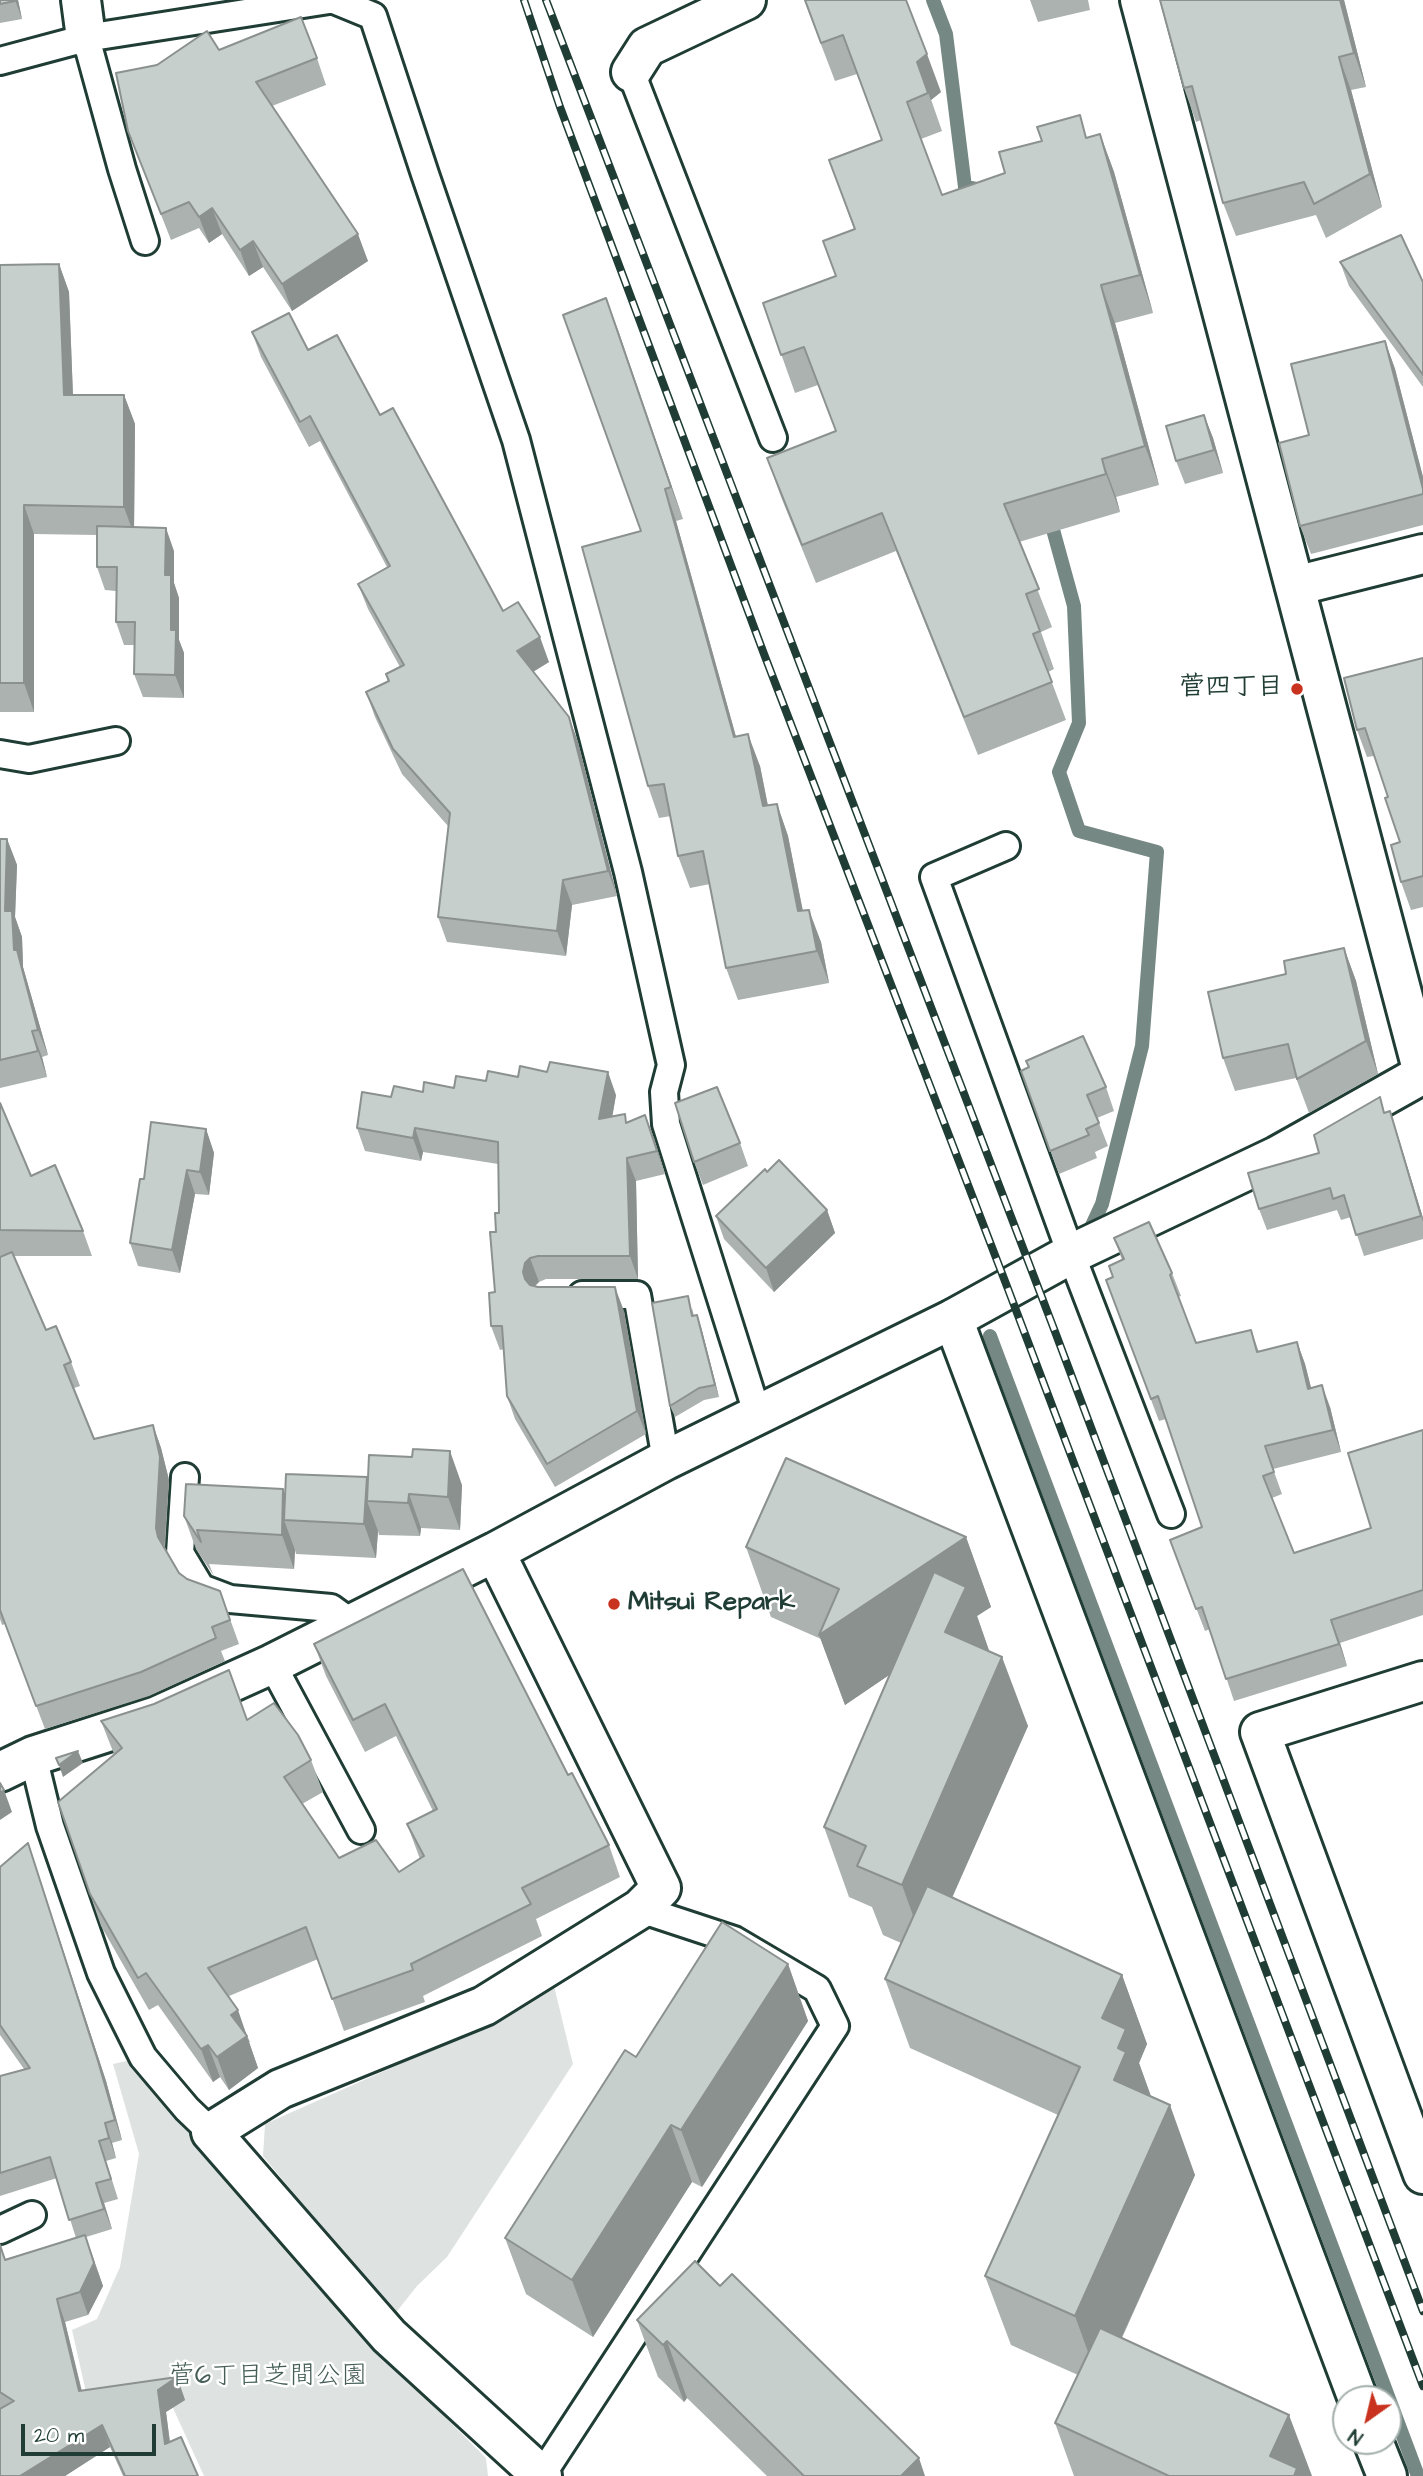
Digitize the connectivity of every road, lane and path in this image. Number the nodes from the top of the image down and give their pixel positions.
1 (81, 0) edge
2 (329, 0) edge
3 (334, 0) edge
4 (746, 0) edge
5 (1140, 0) edge
6 (86, 38) junction
7 (0, 61) edge
8 (631, 72) joint
9 (145, 241) dead end
10 (773, 438) dead end
11 (1423, 554) edge
12 (1296, 586) junction
13 (116, 741) dead end
14 (0, 754) edge
15 (1006, 846) dead end
16 (1423, 1074) edge
17 (1071, 1254) junction
18 (560, 1295) edge
19 (953, 1319) junction
20 (758, 1416) junction
21 (666, 1460) junction
22 (186, 1478) dead end
23 (1171, 1514) dead end
24 (495, 1552) junction
25 (353, 1624) junction
26 (272, 1664) junction
27 (1423, 1681) edge
28 (16, 1764) edge
29 (361, 1830) dead end
30 (640, 1909) junction
31 (211, 2132) junction
32 (1423, 2174) edge
33 (32, 2215) dead end
34 (0, 2230) edge
35 (1353, 2385) edge
36 (1379, 2455) edge
37 (542, 2476) edge
38 (1387, 2476) edge

1 - 6 street
2 - 6 lane
3 - 20 lane
4 - 8 street
5 - 12 street
6 - 7 lane
6 - 9 lane
8 - 10 lane
11 - 12 street
12 - 16 street
13 - 14 lane
15 - 17 lane
16 - 17 street
17 - 19 street
17 - 23 lane
18 - 21 lane
19 - 20 street
19 - 35 street
20 - 21 street
21 - 24 street
22 - 25 lane
24 - 25 street
24 - 30 street
25 - 26 street
26 - 28 street
26 - 29 lane
27 - 32 street
28 - 31 lane
30 - 31 street
30 - 37 lane
31 - 37 street
33 - 34 lane
36 - 38 street

